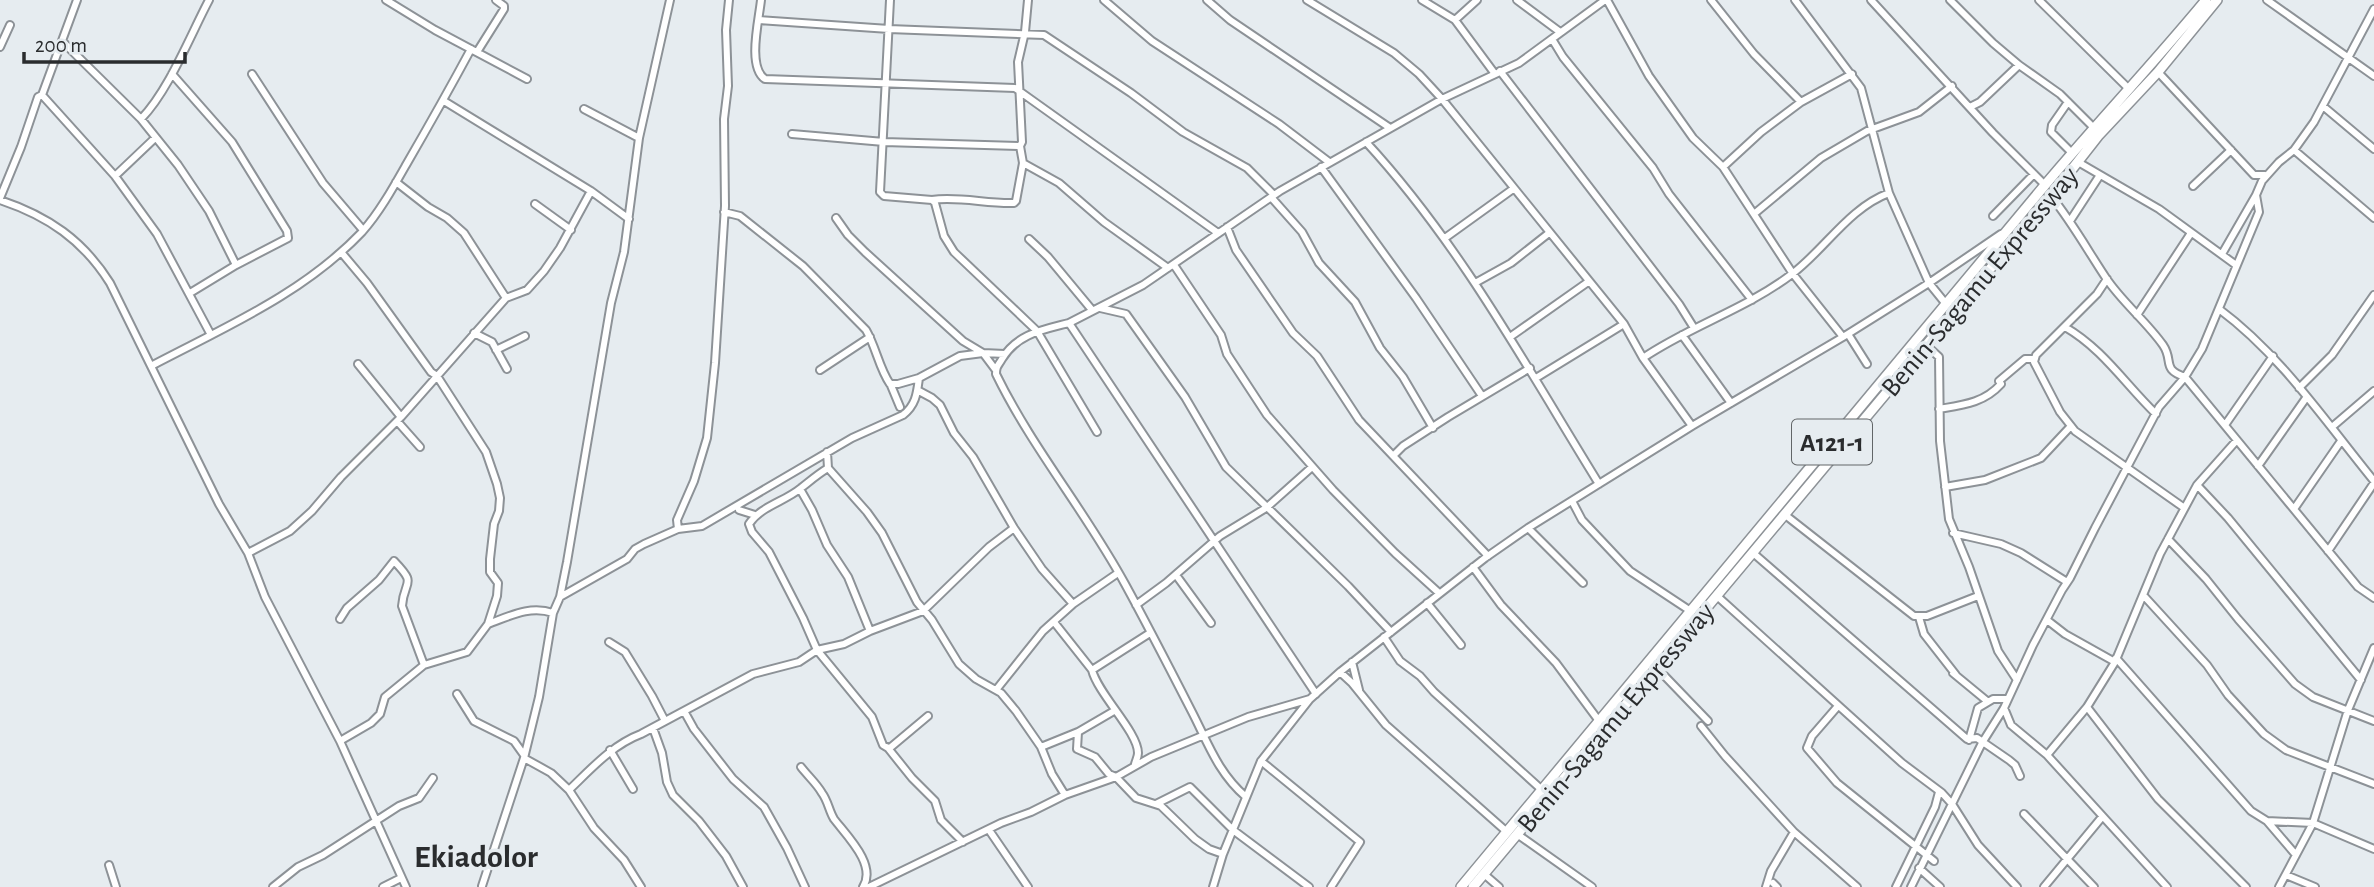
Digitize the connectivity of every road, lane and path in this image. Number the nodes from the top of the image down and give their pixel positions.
1 (77, 0) edge
2 (209, 0) edge
3 (386, 0) edge
4 (496, 0) edge
5 (670, 0) edge
6 (729, 0) edge
7 (761, 0) edge
8 (890, 0) edge
9 (1028, 0) edge
10 (1104, 0) edge
11 (1207, 0) edge
12 (1307, 0) edge
13 (1422, 0) edge
14 (1477, 0) edge
15 (1517, 0) edge
16 (1606, 0) edge
17 (1711, 0) edge
18 (1796, 0) edge
19 (1871, 0) edge
20 (1950, 0) edge
21 (2039, 0) edge
22 (2206, 0) edge
23 (2217, 0) edge
24 (2267, 0) edge
25 (2374, 9) edge
26 (759, 20) junction
27 (1455, 20) junction
28 (10, 25) dead end
29 (888, 29) junction
30 (1025, 32) junction
31 (1560, 32) junction
32 (1552, 39) junction
33 (62, 41) junction
34 (0, 47) edge
35 (474, 50) junction
36 (2350, 57) junction
37 (2019, 65) junction
38 (2158, 72) junction
39 (1497, 73) junction
40 (172, 74) junction
41 (252, 74) dead end
42 (1852, 74) junction
43 (2374, 76) edge
44 (527, 79) dead end
45 (887, 85) junction
46 (1952, 86) junction
47 (2129, 89) junction
48 (1019, 90) junction
49 (43, 95) junction
50 (1442, 99) junction
51 (444, 101) junction
52 (1801, 102) junction
53 (2068, 102) junction
54 (1970, 107) junction
55 (2324, 107) junction
56 (584, 109) dead end
57 (141, 119) junction
58 (1390, 128) junction
59 (1872, 128) junction
60 (2094, 128) junction
61 (792, 134) dead end
62 (155, 138) junction
63 (639, 138) junction
64 (884, 142) junction
65 (1366, 142) junction
66 (1020, 146) junction
67 (2374, 149) edge
68 (2231, 150) junction
69 (2294, 150) junction
70 (2075, 158) junction
71 (1329, 162) junction
72 (1023, 163) junction
73 (1321, 167) junction
74 (1723, 167) junction
75 (2034, 174) junction
76 (2266, 174) junction
77 (2100, 175) junction
78 (115, 176) junction
79 (396, 182) junction
80 (2046, 185) junction
81 (2193, 186) dead end
82 (1513, 189) junction
83 (591, 191) junction
84 (1889, 192) junction
85 (873, 194) dead end
86 (2256, 195) junction
87 (884, 196) junction
88 (1272, 196) junction
89 (2051, 196) junction
90 (0, 199) edge
91 (932, 200) junction
92 (535, 204) dead end
93 (724, 212) junction
94 (1754, 214) junction
95 (1993, 216) dead end
96 (836, 218) dead end
97 (2374, 218) edge
98 (629, 219) junction
99 (2070, 221) junction
100 (1227, 228) junction
101 (2008, 229) junction
102 (363, 230) junction
103 (570, 230) junction
104 (1218, 233) junction
105 (1549, 233) junction
106 (2190, 233) junction
107 (1445, 238) junction
108 (1029, 239) dead end
109 (341, 252) junction
110 (2221, 254) junction
111 (236, 265) junction
112 (2236, 265) junction
113 (1171, 267) junction
114 (1793, 274) junction
115 (2107, 279) junction
116 (1588, 282) junction
117 (1475, 283) junction
118 (1929, 284) junction
119 (190, 293) junction
120 (2374, 295) edge
121 (1122, 296) junction
122 (506, 298) junction
123 (1752, 300) junction
124 (1946, 304) junction
125 (1095, 309) junction
126 (2219, 309) junction
127 (1126, 314) junction
128 (2137, 315) junction
129 (1069, 324) junction
130 (1624, 324) junction
131 (2065, 327) junction
132 (1693, 328) junction
133 (1037, 331) junction
134 (474, 333) junction
135 (211, 335) junction
136 (1682, 335) junction
137 (525, 336) dead end
138 (1846, 336) junction
139 (870, 337) junction
140 (1510, 337) junction
141 (1926, 345) junction
142 (496, 350) junction
143 (983, 353) junction
144 (1005, 354) junction
145 (2273, 356) junction
146 (1643, 358) junction
147 (2033, 359) junction
148 (358, 364) dead end
149 (1867, 364) dead end
150 (151, 366) junction
151 (1530, 368) junction
152 (508, 369) dead end
153 (995, 369) junction
154 (820, 370) dead end
155 (438, 376) junction
156 (2185, 377) junction
157 (1536, 378) junction
158 (919, 379) junction
159 (890, 383) junction
160 (2298, 387) junction
161 (919, 391) junction
162 (2374, 391) edge
163 (1482, 396) junction
164 (2306, 398) junction
165 (1731, 403) junction
166 (900, 407) dead end
167 (1939, 409) junction
168 (2155, 414) junction
169 (399, 419) junction
170 (2225, 425) junction
171 (1692, 426) junction
172 (2071, 426) junction
173 (1433, 428) junction
174 (2332, 428) junction
175 (1097, 432) dead end
176 (2237, 440) junction
177 (2341, 441) junction
178 (420, 447) dead end
179 (827, 452) junction
180 (1393, 456) junction
181 (2258, 466) junction
182 (1312, 467) junction
183 (828, 468) junction
184 (2128, 469) junction
185 (2374, 482) edge
186 (1599, 484) junction
187 (2197, 485) junction
188 (1945, 486) junction
189 (800, 489) junction
190 (1572, 501) junction
191 (2183, 507) junction
192 (1266, 508) junction
193 (2294, 509) junction
194 (739, 510) dead end
195 (1784, 514) junction
196 (755, 515) junction
197 (1014, 528) junction
198 (1528, 528) junction
199 (678, 529) junction
200 (1953, 533) junction
201 (2168, 539) junction
202 (1214, 541) junction
203 (2328, 551) junction
204 (1752, 552) junction
205 (248, 553) junction
206 (1488, 556) junction
207 (1473, 567) junction
208 (1118, 573) junction
209 (1176, 575) junction
210 (2067, 582) junction
211 (1583, 583) dead end
212 (1439, 593) junction
213 (1717, 596) junction
214 (1978, 596) junction
215 (2144, 596) junction
216 (560, 597) junction
217 (2374, 598) edge
218 (1427, 603) junction
219 (1073, 604) junction
220 (1136, 605) junction
221 (1689, 610) junction
222 (923, 611) junction
223 (552, 613) junction
224 (1919, 617) junction
225 (340, 619) dead end
226 (2047, 620) junction
227 (1054, 622) junction
228 (1211, 623) dead end
229 (488, 624) junction
230 (870, 631) junction
231 (1391, 632) junction
232 (1150, 633) junction
233 (1384, 637) junction
234 (610, 642) dead end
235 (1461, 646) dead end
236 (817, 650) junction
237 (2374, 651) edge
238 (2115, 660) junction
239 (1352, 662) junction
240 (424, 665) junction
241 (1945, 667) dead end
242 (1657, 668) junction
243 (1092, 670) junction
244 (1340, 672) junction
245 (1956, 675) junction
246 (2017, 680) junction
247 (2361, 680) junction
248 (996, 690) junction
249 (1360, 691) junction
250 (457, 694) dead end
251 (1313, 696) junction
252 (2008, 699) junction
253 (1987, 701) junction
254 (1838, 706) junction
255 (2087, 707) junction
256 (2004, 708) junction
257 (2348, 710) junction
258 (684, 711) junction
259 (1114, 711) junction
260 (928, 716) dead end
261 (665, 721) junction
262 (1599, 721) junction
263 (1708, 721) dead end
264 (2374, 721) edge
265 (1701, 726) dead end
266 (653, 728) junction
267 (1078, 732) junction
268 (1203, 736) junction
269 (1975, 738) junction
270 (340, 741) junction
271 (1041, 747) junction
272 (888, 748) junction
273 (610, 750) junction
274 (2047, 755) junction
275 (524, 757) junction
276 (1261, 761) junction
277 (1135, 764) junction
278 (2330, 766) junction
279 (801, 767) dead end
280 (2020, 776) dead end
281 (1116, 777) junction
282 (433, 778) dead end
283 (2374, 783) edge
284 (634, 789) dead end
285 (569, 790) junction
286 (1542, 790) junction
287 (1940, 792) junction
288 (1065, 795) junction
289 (1246, 797) junction
290 (1854, 799) dead end
291 (1952, 804) junction
292 (1155, 805) junction
293 (2024, 814) dead end
294 (1930, 817) junction
295 (2102, 817) junction
296 (2267, 821) junction
297 (376, 822) junction
298 (2313, 823) junction
299 (1940, 826) junction
300 (989, 830) junction
301 (1233, 830) junction
302 (1507, 832) junction
303 (1794, 832) junction
304 (1517, 834) junction
305 (963, 842) junction
306 (1915, 847) junction
307 (2374, 849) edge
308 (1223, 854) junction
309 (1926, 854) junction
310 (2296, 855) junction
311 (2067, 858) junction
312 (1934, 861) junction
313 (109, 864) dead end
314 (1919, 867) junction
315 (1484, 874) junction
316 (2286, 875) junction
317 (401, 878) junction
318 (116, 887) edge
319 (273, 887) edge
320 (383, 887) edge
321 (406, 887) edge
322 (483, 887) edge
323 (641, 887) edge
324 (744, 887) edge
325 (805, 887) edge
326 (863, 887) edge
327 (869, 887) edge
328 (1028, 887) edge
329 (1213, 887) edge
330 (1309, 887) edge
331 (1331, 887) edge
332 (1461, 887) edge
333 (1474, 887) edge
334 (1499, 887) edge
335 (1592, 887) edge
336 (1766, 887) edge
337 (1857, 887) edge
338 (1896, 887) edge
339 (1911, 887) edge
340 (1940, 887) edge
341 (2017, 887) edge
342 (2044, 887) edge
343 (2094, 887) edge
344 (2167, 887) edge
345 (2246, 887) edge
346 (2279, 887) edge
347 (2315, 887) edge

1 - 33 street
2 - 40 street
3 - 35 street
4 - 35 street
5 - 63 street
6 - 93 street
7 - 26 street
8 - 29 street
9 - 30 street
10 - 71 street
11 - 58 street
12 - 50 street
13 - 27 street
14 - 27 street
15 - 31 street
16 - 31 street
16 - 74 street
17 - 52 street
18 - 42 street
19 - 46 street
20 - 37 street
21 - 47 street
22 - 47 highway, A121-1
23 - 38 highway, Benin-Sagamu Expressway / A121-1
24 - 36 street
25 - 36 street
26 - 29 street
26 - 45 street
27 - 39 street
28 - 34 street
29 - 30 street
29 - 45 street
30 - 48 street
30 - 88 street
31 - 32 street
32 - 39 street
32 - 123 street
33 - 49 street
33 - 57 street
35 - 44 street
35 - 51 street
36 - 43 street
36 - 55 street
37 - 53 street
37 - 54 street
38 - 68 street
38 - 70 highway, Benin-Sagamu Expressway / A121-1
39 - 50 street
39 - 132 street
40 - 57 street
40 - 111 street
41 - 102 street
42 - 52 street
42 - 59 street
45 - 48 street
45 - 64 street
46 - 54 street
46 - 59 street
47 - 60 highway, A121-1
48 - 66 street
48 - 104 street
49 - 78 street
49 - 90 street
50 - 58 street
50 - 82 street
51 - 79 street
51 - 83 street
52 - 74 street
53 - 60 street
53 - 70 street
54 - 75 street
55 - 67 street
55 - 69 street
56 - 63 street
57 - 62 street
58 - 65 street
59 - 84 street
59 - 94 street
60 - 70 highway, A121-1
61 - 64 street
62 - 78 street
62 - 111 street
63 - 98 street
64 - 66 street
64 - 87 street
65 - 71 street
65 - 107 street
66 - 72 street
68 - 76 street
68 - 81 street
69 - 76 street
69 - 97 street
70 - 77 street
70 - 80 highway, A121-1
70 - 89 highway, Benin-Sagamu Expressway / A121-1
71 - 73 street
72 - 91 street
72 - 113 street
73 - 88 street
73 - 163 street
74 - 94 street
75 - 80 street
75 - 95 street
76 - 86 street
77 - 99 street
77 - 106 street
78 - 119 street
79 - 102 street
79 - 122 street
80 - 101 highway, A121-1
82 - 105 street
82 - 107 street
83 - 98 street
83 - 103 street
84 - 114 street
84 - 118 street
85 - 87 street
86 - 110 street
86 - 112 street
87 - 91 street
88 - 100 street
88 - 173 street
89 - 99 street
89 - 141 highway, Benin-Sagamu Expressway / A121-1
90 - 150 street
91 - 133 street
92 - 103 street
93 - 139 street
93 - 199 street
94 - 114 street
96 - 143 street
98 - 216 street
99 - 115 street
100 - 104 street
100 - 180 street
101 - 118 street
101 - 124 highway, A121-1
102 - 109 street
103 - 122 street
104 - 113 street
105 - 116 street
105 - 117 street
106 - 110 street
106 - 128 street
107 - 117 street
108 - 125 street
109 - 135 street
109 - 155 street
110 - 112 street
111 - 119 street
112 - 126 street
113 - 121 street
113 - 182 street
114 - 123 street
114 - 138 street
115 - 128 street
115 - 131 street
116 - 130 street
116 - 140 street
117 - 140 street
118 - 124 street
118 - 138 street
119 - 135 street
120 - 160 street
121 - 125 street
121 - 127 street
122 - 134 street
123 - 132 street
124 - 221 highway, A121-1
125 - 127 street
125 - 129 street
126 - 145 street
126 - 156 street
127 - 192 street
128 - 156 street
129 - 133 street
129 - 202 street
130 - 146 street
130 - 157 street
131 - 147 street
131 - 168 street
132 - 136 street
133 - 144 street
133 - 175 street
134 - 142 street
134 - 155 street
135 - 150 street
136 - 146 street
136 - 165 street
137 - 142 street
138 - 149 street
138 - 165 street
139 - 154 street
139 - 159 street
140 - 151 street
141 - 167 street
141 - 195 highway, Benin-Sagamu Expressway / A121-1
142 - 152 street
143 - 144 street
143 - 153 street
143 - 158 street
144 - 153 street
145 - 160 street
145 - 170 street
146 - 171 street
147 - 167 street
147 - 172 street
148 - 169 street
150 - 205 street
151 - 157 street
151 - 163 street
153 - 208 street
155 - 169 street
155 - 229 street
156 - 168 street
156 - 170 street
157 - 186 street
158 - 159 street
158 - 161 street
159 - 166 street
160 - 164 street
161 - 179 street
161 - 197 street
162 - 174 street
163 - 173 street
164 - 174 street
164 - 181 street
165 - 171 street
167 - 188 street
168 - 184 street
169 - 178 street
169 - 205 street
170 - 176 street
171 - 186 street
172 - 184 street
172 - 188 street
173 - 180 street
174 - 177 street
176 - 181 street
176 - 187 street
177 - 185 street
177 - 193 street
179 - 183 street
179 - 199 street
180 - 206 street
181 - 193 street
182 - 192 street
182 - 212 street
183 - 189 street
183 - 222 street
184 - 191 street
184 - 210 street
185 - 203 street
186 - 190 street
187 - 191 street
187 - 247 street
188 - 200 street
189 - 196 street
189 - 230 street
190 - 198 street
190 - 221 street
191 - 201 street
192 - 202 street
192 - 231 street
193 - 203 street
194 - 196 street
195 - 204 highway, Benin-Sagamu Expressway / A121-1
195 - 224 street
196 - 236 street
197 - 219 street
197 - 222 street
198 - 206 street
198 - 211 street
199 - 216 street
200 - 210 street
200 - 214 street
201 - 215 street
201 - 257 street
202 - 209 street
202 - 251 street
203 - 217 street
204 - 213 highway, Benin-Sagamu Expressway / A121-1
204 - 269 street
205 - 270 street
206 - 207 street
207 - 212 street
207 - 262 street
208 - 219 street
208 - 220 street
209 - 220 street
209 - 228 street
210 - 226 street
212 - 218 street
213 - 242 highway, Benin-Sagamu Expressway / A121-1
213 - 254 street
214 - 224 street
214 - 246 street
215 - 238 street
215 - 278 street
216 - 223 street
218 - 231 street
218 - 235 street
219 - 227 street
220 - 232 street
221 - 262 highway, A121-1
222 - 230 street
222 - 248 street
223 - 229 street
223 - 275 street
224 - 245 street
225 - 240 street
226 - 238 street
226 - 246 street
227 - 243 street
227 - 248 street
229 - 240 street
230 - 236 street
231 - 233 street
232 - 243 street
232 - 268 street
233 - 239 street
233 - 286 street
234 - 261 street
236 - 258 street
236 - 272 street
237 - 247 street
238 - 255 street
238 - 296 street
239 - 244 street
239 - 249 street
240 - 270 street
241 - 245 street
242 - 263 street
242 - 304 highway, Benin-Sagamu Expressway / A121-1
243 - 259 street
244 - 249 street
244 - 251 street
245 - 253 street
246 - 252 street
247 - 257 street
248 - 271 street
249 - 302 street
250 - 275 street
251 - 268 street
251 - 276 street
252 - 253 street
252 - 256 street
253 - 269 street
254 - 287 street
254 - 312 street
255 - 274 street
255 - 345 street
256 - 269 street
256 - 274 street
257 - 264 street
257 - 278 street
258 - 261 street
258 - 325 street
259 - 267 street
259 - 277 street
260 - 272 street
261 - 266 street
262 - 286 highway, A121-1
265 - 303 street
266 - 273 street
266 - 324 street
267 - 271 street
267 - 281 street
268 - 277 street
268 - 289 street
269 - 280 street
269 - 291 street
270 - 297 street
271 - 288 street
272 - 305 street
273 - 284 street
273 - 285 street
274 - 295 street
275 - 285 street
275 - 322 street
276 - 289 street
276 - 331 street
277 - 281 street
278 - 283 street
278 - 298 street
279 - 326 street
281 - 288 street
281 - 292 street
282 - 297 street
285 - 323 street
286 - 302 highway, A121-1
287 - 291 street
287 - 294 street
288 - 300 street
289 - 301 street
290 - 312 street
291 - 299 street
291 - 341 street
292 - 301 street
292 - 308 street
293 - 311 street
294 - 299 street
294 - 306 street
295 - 311 street
295 - 344 street
296 - 298 street
296 - 310 street
297 - 317 street
297 - 319 street
298 - 307 street
298 - 310 street
299 - 309 street
300 - 305 street
300 - 328 street
301 - 308 street
301 - 330 street
302 - 332 highway, A121-1
303 - 336 street
303 - 337 street
304 - 315 highway, Benin-Sagamu Expressway / A121-1
304 - 335 street
305 - 327 street
306 - 309 street
306 - 312 street
306 - 338 street
308 - 329 street
309 - 314 street
310 - 316 street
311 - 342 street
311 - 343 street
313 - 318 street
314 - 339 street
314 - 340 street
315 - 333 highway, Benin-Sagamu Expressway / A121-1
315 - 334 street
316 - 346 street
316 - 347 street
317 - 320 street
317 - 321 street

